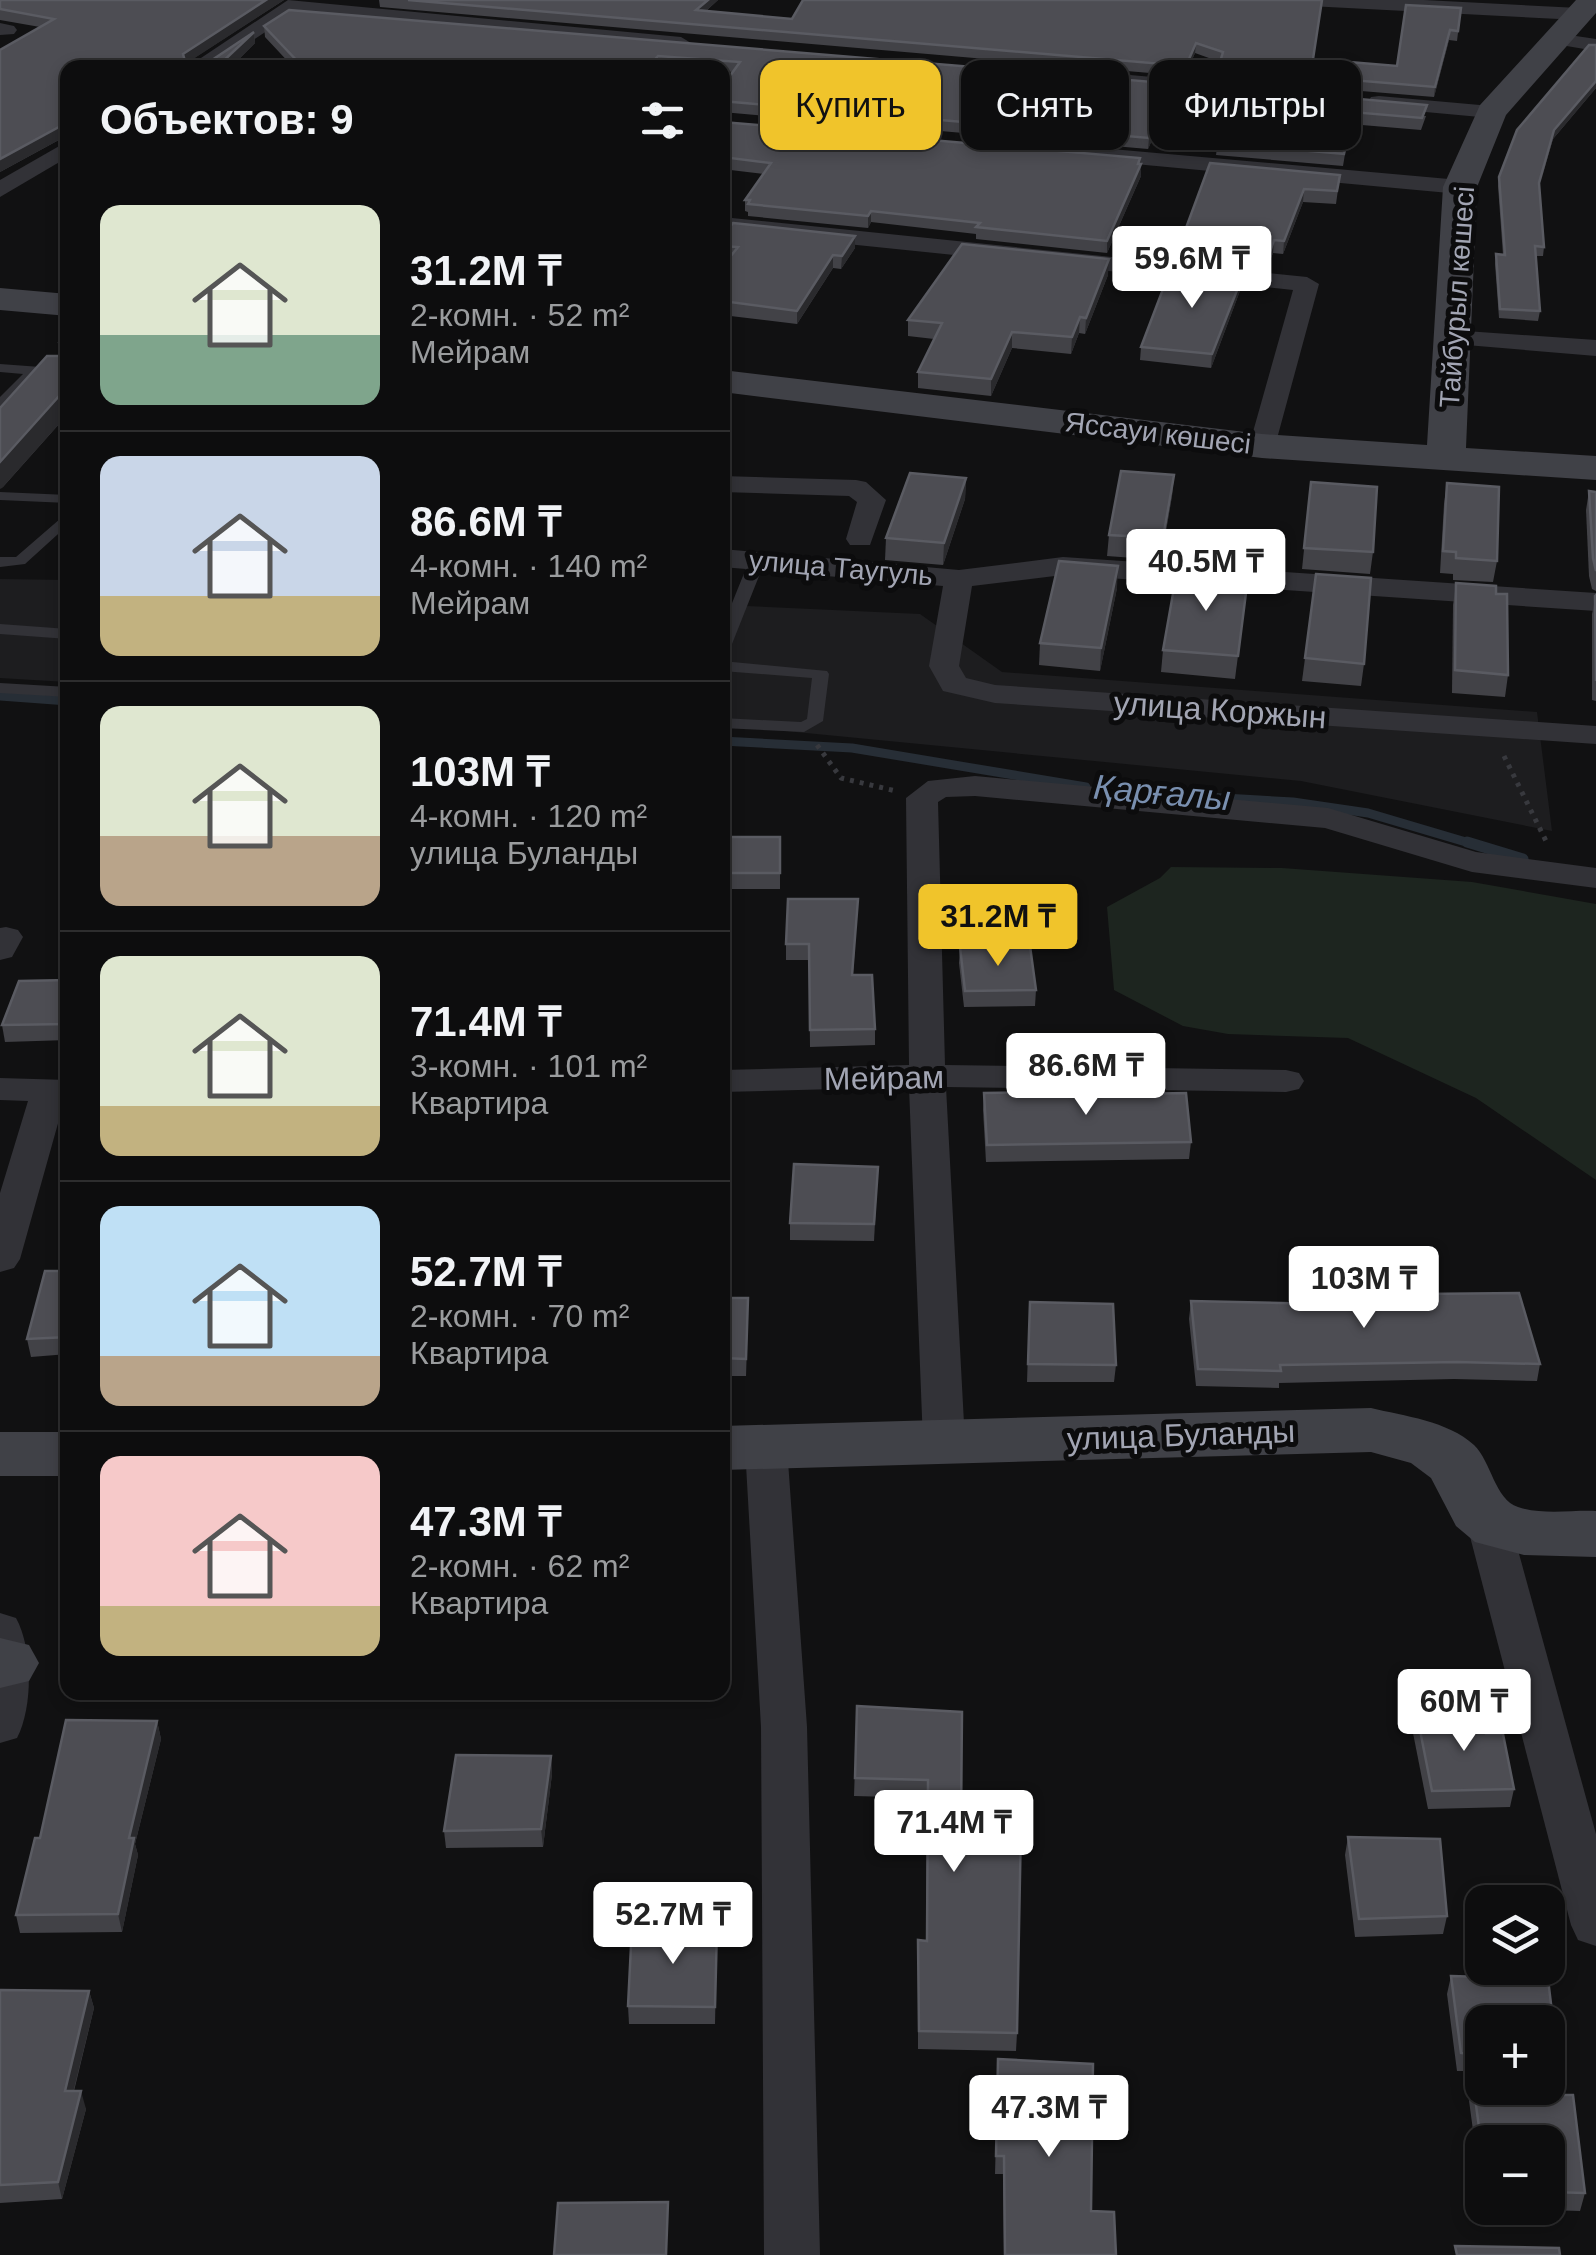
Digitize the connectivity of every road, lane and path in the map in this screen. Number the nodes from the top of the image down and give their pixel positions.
1 (1309, 0) edge
2 (294, 4) edge
3 (1576, 18) edge
4 (702, 44) edge
5 (1596, 45) edge
6 (208, 60) edge
7 (1361, 101) edge
8 (1491, 112) junction
9 (60, 152) edge
10 (1061, 152) edge
11 (60, 165) edge
12 (34, 167) junction
13 (0, 170) edge
14 (1460, 187) junction
15 (0, 190) edge
16 (730, 225) edge
17 (0, 299) edge
18 (60, 304) edge
19 (1452, 338) junction
20 (1596, 348) edge
21 (0, 368) edge
22 (32, 370) junction
23 (60, 372) edge
24 (730, 382) edge
25 (0, 405) edge
26 (1262, 446) junction
27 (1446, 457) junction
28 (1596, 468) edge
29 (730, 484) edge
30 (0, 496) edge
31 (60, 500) edge
32 (60, 524) edge
33 (860, 539) dead end
34 (730, 559) edge
35 (20, 561) junction
36 (757, 561) junction
37 (0, 562) edge
38 (0, 578) edge
39 (959, 579) junction
40 (1596, 602) edge
41 (0, 629) edge
42 (730, 629) edge
43 (60, 633) edge
44 (730, 667) edge
45 (0, 688) edge
46 (60, 692) edge
47 (730, 724) edge
48 (804, 727) junction
49 (1490, 728) junction
50 (1596, 735) edge
51 (922, 798) junction
52 (1547, 840) dead end
53 (1596, 878) edge
54 (926, 1076) junction
55 (730, 1081) edge
56 (1286, 1081) dead end
57 (0, 1090) edge
58 (58, 1091) edge
59 (0, 1259) edge
60 (944, 1442) junction
61 (744, 1447) edge
62 (0, 1454) edge
63 (60, 1454) edge
64 (1488, 1522) junction
65 (1596, 1534) edge
66 (1596, 1925) edge
67 (792, 2255) edge

1 - 3 street
2 - 4 street
2 - 6 street
3 - 5 street
3 - 8 street, Тайбурыл көшесі
7 - 8 street
8 - 14 street, Тайбурыл көшесі
9 - 12 street
10 - 14 street
11 - 12 street
12 - 13 street
12 - 15 street
14 - 19 street, Тайбурыл көшесі
16 - 26 street
17 - 18 street
19 - 20 street
19 - 27 street, Тайбурыл көшесі
21 - 22 lane
22 - 23 lane
22 - 25 lane
24 - 26 street, Яссауи көшесі
26 - 27 street, Яссауи көшесі
27 - 28 street, Яссауи көшесі
29 - 33 street
30 - 31 lane
32 - 35 lane
34 - 36 street, улица Таугуль
35 - 37 lane
35 - 38 lane
36 - 39 street, улица Таугуль
36 - 42 lane
39 - 40 street, улица Таугуль
39 - 49 street, улица Коржын
41 - 43 lane
44 - 48 lane
45 - 46 lane
47 - 48 lane
48 - 51 path
49 - 50 street, улица Коржын
49 - 52 path
51 - 53 street
51 - 54 street
54 - 55 street, Мейрам
54 - 56 street, Мейрам
54 - 60 street
57 - 58 street
58 - 59 street
60 - 61 street, улица Буланды
60 - 64 street, улица Буланды
61 - 67 street
62 - 63 street
64 - 65 street
64 - 66 street

